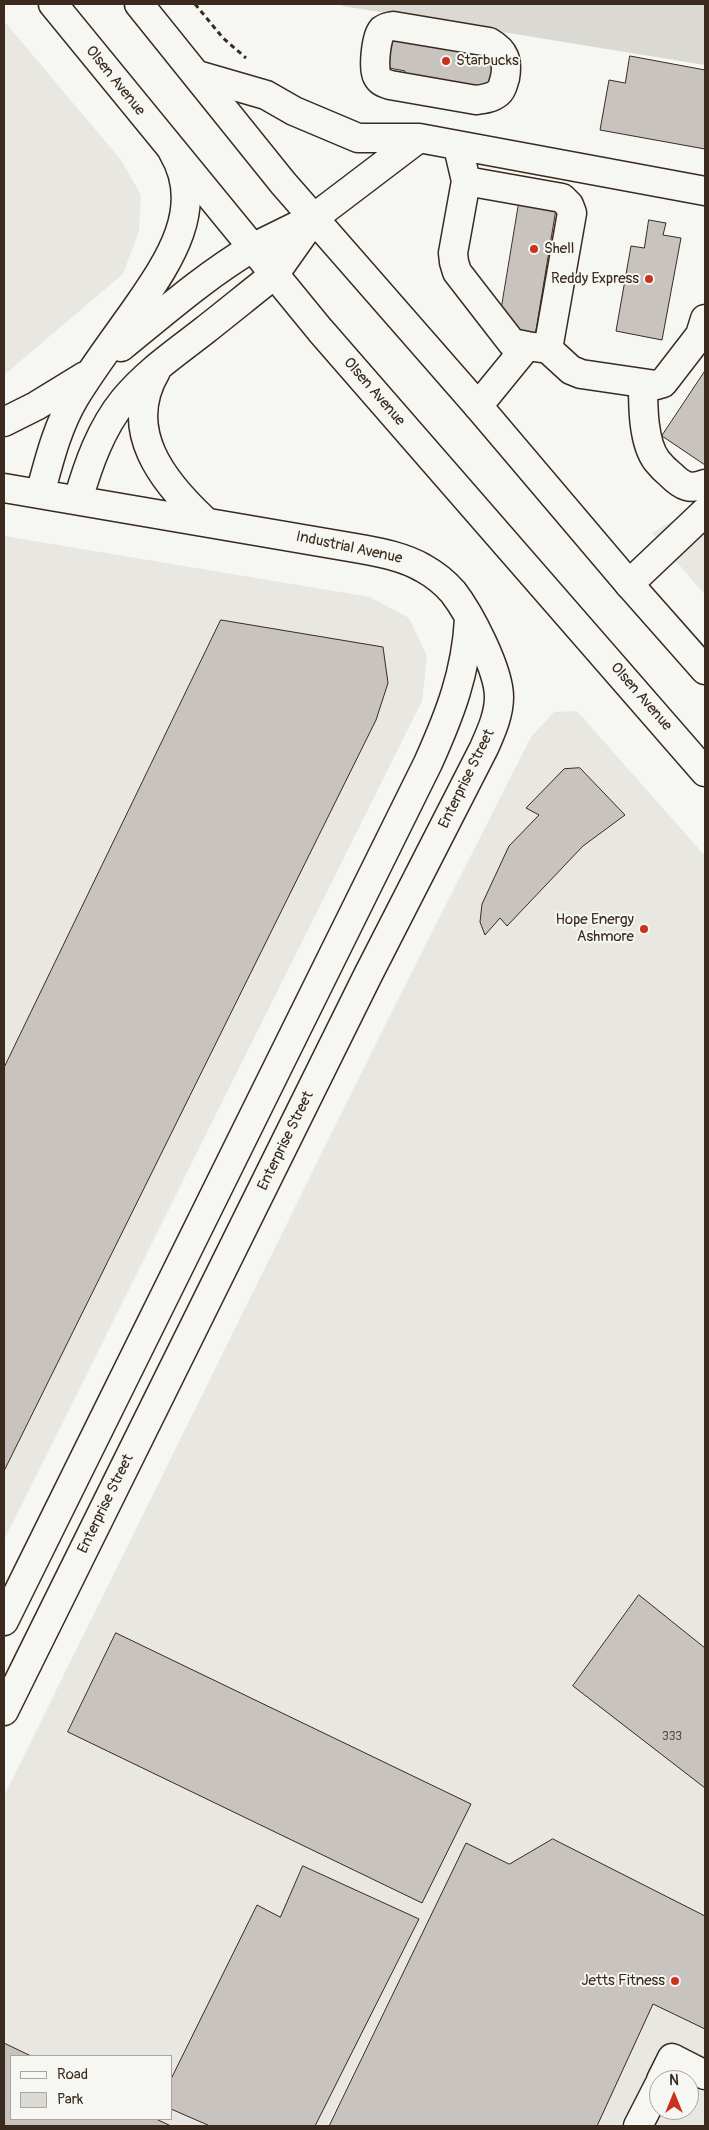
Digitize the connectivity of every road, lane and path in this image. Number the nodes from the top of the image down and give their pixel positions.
1 (53, 4) edge
2 (139, 4) edge
3 (197, 75) junction
4 (419, 138) junction
5 (458, 147) junction
6 (173, 152) junction
7 (466, 181) junction
8 (705, 191) edge
9 (314, 217) junction
10 (252, 248) junction
11 (274, 275) junction
12 (705, 319) edge
13 (537, 348) junction
14 (164, 362) junction
15 (96, 367) junction
16 (643, 385) junction
17 (478, 406) junction
18 (4, 422) edge
19 (705, 484) edge
20 (4, 488) edge
21 (40, 494) junction
22 (78, 500) junction
23 (705, 512) edge
24 (205, 521) junction
25 (629, 584) junction
26 (469, 619) junction
27 (705, 670) edge
28 (705, 772) edge
29 (4, 1621) edge
30 (4, 1711) edge
31 (666, 2070) edge
32 (695, 2070) edge
33 (649, 2104) edge
34 (638, 2126) edge

1 - 6 street, Olsen Avenue
2 - 3 street
3 - 4 street
3 - 9 street
4 - 5 street
4 - 9 street
5 - 7 street
5 - 8 street
6 - 10 street, Olsen Avenue
6 - 15 street
7 - 13 street
7 - 13 street
9 - 10 street
9 - 11 street
9 - 17 street
10 - 11 street, Olsen Avenue
10 - 15 street
11 - 14 street
11 - 28 street, Olsen Avenue
12 - 16 street
13 - 16 street
13 - 17 street
14 - 22 street
14 - 24 street
15 - 18 street
15 - 21 street
16 - 19 street
17 - 25 street
20 - 21 street, Industrial Avenue
21 - 22 street, Industrial Avenue
22 - 24 street, Industrial Avenue
23 - 25 street
24 - 26 street, Industrial Avenue
25 - 27 street
26 - 29 street
26 - 30 street, Enterprise Street
31 - 32 street
33 - 34 street

